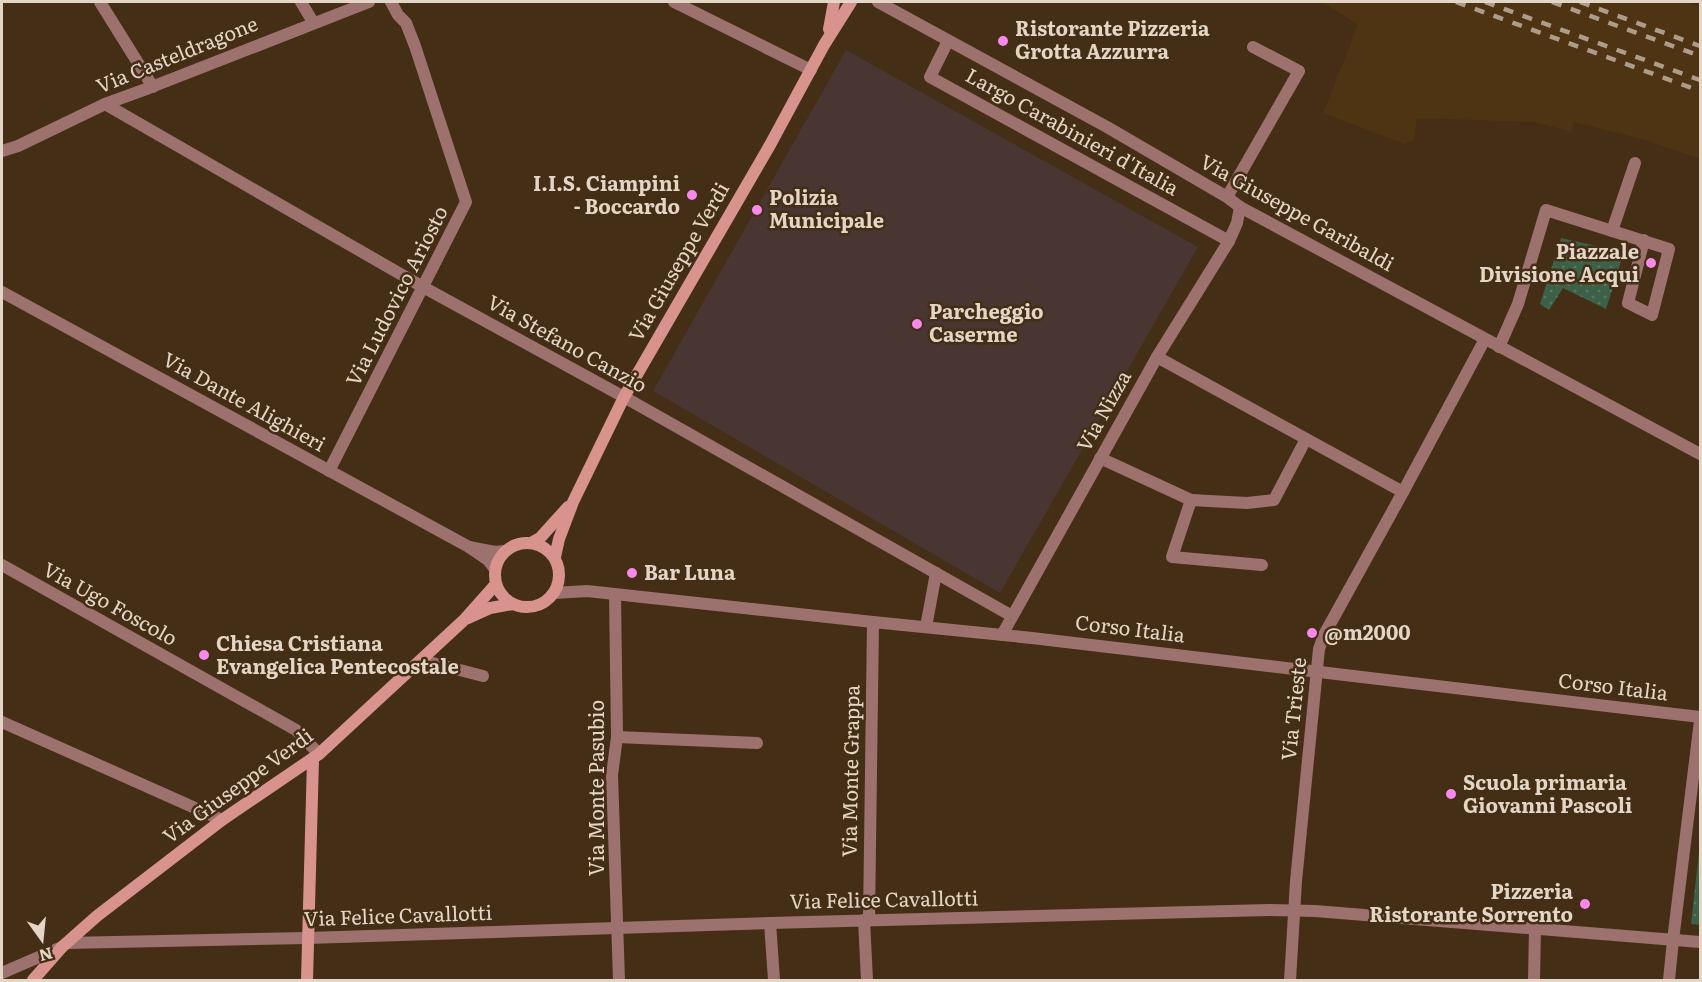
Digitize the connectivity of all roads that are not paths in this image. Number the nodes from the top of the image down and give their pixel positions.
1 (100, 2) edge
2 (301, 2) edge
3 (369, 2) edge
4 (391, 2) edge
5 (674, 2) edge
6 (834, 2) edge
7 (851, 2) edge
8 (878, 2) edge
9 (313, 22) junction
10 (948, 41) junction
11 (824, 45) junction
12 (1253, 47) dead end
13 (810, 70) junction
14 (153, 87) junction
15 (105, 104) junction
16 (2, 151) edge
17 (1635, 163) dead end
18 (1227, 197) junction
19 (1240, 207) junction
20 (1612, 231) junction
21 (1644, 240) junction
22 (1229, 241) junction
23 (423, 287) junction
24 (2, 292) edge
25 (1485, 339) junction
26 (1499, 347) junction
27 (1156, 357) junction
28 (624, 397) junction
29 (1306, 439) junction
30 (1701, 454) edge
31 (1100, 458) junction
32 (329, 471) junction
33 (1403, 492) junction
34 (1191, 500) junction
35 (573, 502) junction
36 (531, 543) junction
37 (469, 547) junction
38 (505, 551) junction
39 (555, 557) junction
40 (1262, 565) dead end
41 (2, 566) edge
42 (495, 569) junction
43 (936, 573) junction
44 (496, 584) junction
45 (554, 593) junction
46 (615, 595) junction
47 (513, 604) junction
48 (1012, 616) junction
49 (464, 620) junction
50 (873, 622) junction
51 (926, 627) junction
52 (1002, 635) junction
53 (421, 660) junction
54 (1316, 671) junction
55 (483, 676) dead end
56 (1701, 719) edge
57 (2, 722) edge
58 (617, 737) junction
59 (757, 743) dead end
60 (316, 757) junction
61 (222, 819) junction
62 (1294, 911) junction
63 (867, 920) junction
64 (770, 923) junction
65 (617, 928) junction
66 (1535, 928) junction
67 (308, 938) junction
68 (1673, 940) junction
69 (1701, 942) edge
70 (65, 945) junction
71 (2, 973) edge
72 (33, 981) edge
73 (307, 981) edge
74 (619, 981) edge
75 (774, 981) edge
76 (867, 981) edge
77 (1290, 981) edge
78 (1534, 981) edge
79 (1669, 981) edge

1 - 14 street
2 - 9 street
3 - 9 street, Via Casteldragone
4 - 23 street, Via Ludovico Ariosto
5 - 13 street
6 - 11 street, Via Giuseppe Verdi
7 - 11 street, Via Giuseppe Verdi
8 - 10 street, Via Giuseppe Garibaldi
9 - 14 street, Via Casteldragone
10 - 18 street, Via Giuseppe Garibaldi
10 - 22 street, Largo Carabinieri d'Italia
11 - 13 street, Via Giuseppe Verdi
12 - 18 street
13 - 28 street, Via Giuseppe Verdi
14 - 15 street, Via Casteldragone
15 - 16 street, Via Casteldragone
15 - 23 street, Via Stefano Canzio
17 - 20 street
18 - 19 street, Via Giuseppe Garibaldi
19 - 22 street, Via Nizza
19 - 25 street, Via Giuseppe Garibaldi
20 - 21 street
20 - 26 street
21 - 21 street
22 - 27 street, Via Nizza
23 - 28 street, Via Stefano Canzio
23 - 32 street, Via Ludovico Ariosto
24 - 32 street, Via Dante Alighieri
25 - 26 street, Via Giuseppe Garibaldi
25 - 33 street, Via Trieste
26 - 30 street, Via Giuseppe Garibaldi
27 - 29 street
27 - 31 street, Via Nizza
28 - 35 street, Via Giuseppe Verdi
28 - 43 street, Via Stefano Canzio
29 - 33 street
29 - 34 street
31 - 34 street
31 - 48 street, Via Nizza
32 - 37 street, Via Dante Alighieri
33 - 54 street, Via Trieste
34 - 40 street
35 - 36 street, Via Giuseppe Verdi
35 - 39 street, Via Giuseppe Verdi
36 - 38 street
36 - 39 street
37 - 38 street, Via Dante Alighieri
37 - 42 street, Via Dante Alighieri
38 - 42 street
39 - 45 street
41 - 60 street, Via Ugo Foscolo
42 - 44 street
43 - 48 street, Via Stefano Canzio
43 - 51 street
44 - 47 street
44 - 49 street, Via Giuseppe Verdi
45 - 46 street, Corso Italia
45 - 47 street
46 - 50 street, Corso Italia
46 - 58 street, Via Monte Pasubio
47 - 49 street, Via Giuseppe Verdi
48 - 52 street, Via Nizza
49 - 53 street, Via Giuseppe Verdi
50 - 51 street, Corso Italia
50 - 63 street, Via Monte Grappa
51 - 52 street, Corso Italia
52 - 54 street, Corso Italia
53 - 55 street
53 - 60 street, Via Giuseppe Verdi
54 - 56 street, Corso Italia
54 - 62 street, Via Trieste
56 - 68 street
57 - 61 street
58 - 59 street
58 - 65 street, Via Monte Pasubio
60 - 61 street, Via Giuseppe Verdi
60 - 67 street
61 - 70 street, Via Giuseppe Verdi
62 - 63 street, Via Felice Cavallotti
62 - 66 street, Via Felice Cavallotti
62 - 77 street, Via Trieste
63 - 64 street, Via Felice Cavallotti
63 - 76 street, Via Monte Grappa
64 - 65 street, Via Felice Cavallotti
64 - 75 street
65 - 67 street, Via Felice Cavallotti
65 - 74 street, Via Monte Pasubio
66 - 68 street, Via Felice Cavallotti
66 - 78 street
67 - 70 street, Via Felice Cavallotti
67 - 73 street
68 - 69 street, Via Felice Cavallotti
68 - 79 street
70 - 71 street
70 - 72 street, Via Giuseppe Verdi

